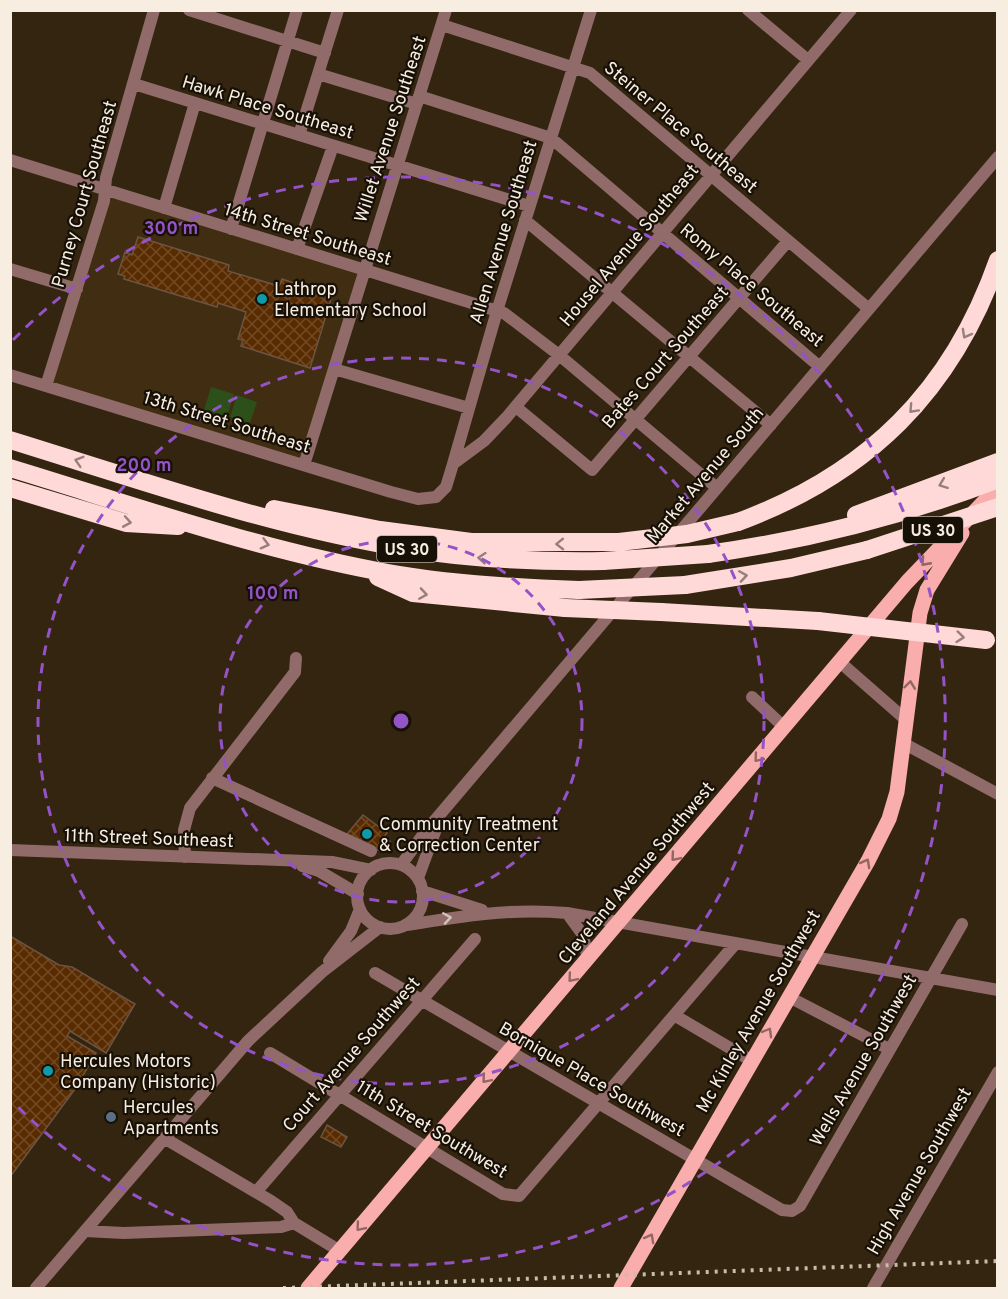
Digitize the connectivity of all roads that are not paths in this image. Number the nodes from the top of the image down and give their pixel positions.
1 (154, 10) edge
2 (189, 10) edge
3 (297, 10) edge
4 (338, 10) edge
5 (446, 10) edge
6 (591, 10) edge
7 (748, 10) edge
8 (851, 10) edge
9 (442, 26) junction
10 (288, 41) junction
11 (325, 53) junction
12 (808, 60) junction
13 (573, 67) junction
14 (318, 74) junction
15 (134, 84) junction
16 (418, 100) junction
17 (195, 103) junction
18 (262, 124) junction
19 (299, 135) junction
20 (551, 138) junction
21 (333, 146) junction
22 (998, 157) edge
23 (10, 160) edge
24 (398, 165) junction
25 (712, 176) junction
26 (105, 190) junction
27 (529, 206) junction
28 (164, 208) junction
29 (525, 220) junction
30 (231, 229) junction
31 (663, 233) junction
32 (788, 241) junction
33 (297, 249) junction
34 (998, 260) edge
35 (10, 269) edge
36 (365, 269) junction
37 (77, 289) junction
38 (613, 292) junction
39 (739, 298) junction
40 (869, 309) junction
41 (497, 311) junction
42 (559, 355) junction
43 (690, 356) junction
44 (820, 367) junction
45 (334, 369) junction
46 (10, 375) edge
47 (46, 386) junction
48 (516, 407) junction
49 (469, 408) junction
50 (635, 420) junction
51 (771, 425) junction
52 (10, 440) edge
53 (998, 462) edge
54 (453, 464) junction
55 (304, 465) junction
56 (10, 468) edge
57 (10, 488) edge
58 (717, 488) junction
59 (997, 491) edge
60 (434, 498) joint
61 (216, 502) junction
62 (870, 517) junction
63 (209, 528) junction
64 (349, 564) junction
65 (994, 640) edge
66 (296, 658) dead end
67 (841, 663) junction
68 (752, 697) dead end
69 (905, 719) junction
70 (784, 727) junction
71 (903, 743) junction
72 (212, 778) junction
73 (998, 794) edge
74 (440, 817) junction
75 (10, 850) edge
76 (371, 851) dead end
77 (185, 857) junction
78 (287, 861) junction
79 (401, 865) junction
80 (371, 870) junction
81 (418, 878) junction
82 (422, 891) junction
83 (358, 894) junction
84 (360, 909) junction
85 (486, 912) junction
86 (567, 913) junction
87 (619, 922) junction
88 (962, 924) dead end
89 (407, 925) junction
90 (380, 927) junction
91 (475, 939) dead end
92 (736, 943) junction
93 (813, 956) junction
94 (588, 960) junction
95 (322, 972) junction
96 (375, 973) dead end
97 (931, 978) junction
98 (998, 990) edge
99 (789, 997) junction
100 (421, 999) junction
101 (674, 1015) junction
102 (889, 1049) junction
103 (510, 1052) junction
104 (270, 1053) dead end
105 (752, 1061) junction
106 (998, 1072) edge
107 (340, 1095) junction
108 (598, 1103) junction
109 (165, 1138) junction
110 (428, 1148) junction
111 (695, 1160) junction
112 (256, 1192) junction
113 (792, 1211) joint
114 (294, 1223) junction
115 (85, 1231) junction
116 (340, 1251) junction
117 (36, 1288) edge
118 (308, 1288) edge
119 (621, 1288) edge
120 (873, 1288) edge

1 - 15 street, Purney Court Southeast
2 - 10 street
3 - 10 street
4 - 11 street
5 - 9 street, Willet Avenue Southeast
6 - 13 street, Allen Avenue Southeast
7 - 12 street
8 - 12 street, Housel Avenue Southeast
9 - 13 street, Steiner Place Southeast
9 - 16 street, Willet Avenue Southeast
10 - 11 street
10 - 18 street
11 - 14 street
12 - 25 street, Housel Avenue Southeast
13 - 20 street, Allen Avenue Southeast
13 - 25 street, Steiner Place Southeast
14 - 16 street
14 - 19 street
15 - 17 street, Hawk Place Southeast
15 - 26 street, Purney Court Southeast
16 - 20 street
16 - 24 street, Willet Avenue Southeast
17 - 18 street, Hawk Place Southeast
17 - 28 street
18 - 19 street, Hawk Place Southeast
18 - 30 street
19 - 21 street, Hawk Place Southeast
20 - 27 street, Allen Avenue Southeast
20 - 31 street, Romy Place Southeast
21 - 24 street, Hawk Place Southeast
21 - 33 street
22 - 40 street, Market Avenue South
23 - 26 street, 14th Street Southeast
24 - 27 street, Hawk Place Southeast
24 - 36 street, Willet Avenue Southeast
25 - 31 street, Housel Avenue Southeast
25 - 32 street, Steiner Place Southeast
26 - 28 street, 14th Street Southeast
26 - 37 street, Purney Court Southeast
27 - 29 street, Allen Avenue Southeast
28 - 30 street, 14th Street Southeast
29 - 38 street
29 - 41 street, Allen Avenue Southeast
30 - 33 street, 14th Street Southeast
31 - 38 street, Housel Avenue Southeast
31 - 39 street, Romy Place Southeast
32 - 39 street, Bates Court Southeast
32 - 40 street, Steiner Place Southeast
33 - 36 street, 14th Street Southeast
34 -> 61 highway, bridge
35 - 37 street
36 - 41 street, 14th Street Southeast
36 - 45 street, Willet Avenue Southeast
37 - 47 street, Purney Court Southeast
38 - 42 street, Housel Avenue Southeast
38 - 43 street
39 - 43 street, Bates Court Southeast
39 - 44 street, Romy Place Southeast
40 - 44 street, Market Avenue South
41 - 42 street, 14th Street Southeast
41 - 49 street, Allen Avenue Southeast
42 - 48 street, Housel Avenue Southeast
42 - 50 street, 14th Street Southeast
43 - 50 street, Bates Court Southeast
43 - 51 street
44 - 51 street, Market Avenue South
45 - 49 street
45 - 55 street, Willet Avenue Southeast
46 - 47 street, 13th Street Southeast
47 - 55 street, 13th Street Southeast
48 - 50 street, Bates Court Southeast
48 - 54 street, Housel Avenue Southeast
49 - 54 street, Allen Avenue Southeast
50 - 58 street, 14th Street Southeast
51 - 58 street, Market Avenue South
61 -> 52 highway, US 30
53 -> 62 highway
54 - 60 street, Housel Avenue Southeast
55 - 60 street, 13th Street Southeast
56 - 63 highway, US 30
57 -> 63 highway
58 - 74 street, Market Avenue South
59 - 62 highway, US 30
64 -> 59 highway, US 30, bridge
59 -> 67 main road, Cleveland Avenue Southwest
69 -> 59 main road, Mc Kinley Avenue Southwest
62 -> 61 highway, US 30, bridge
63 -> 64 highway, US 30
64 -> 65 highway, bridge
66 - 72 street
67 - 69 street
67 - 70 main road, Cleveland Avenue Southwest
68 - 70 street
69 - 71 main road, Mc Kinley Avenue Southwest
70 -> 87 main road, Cleveland Avenue Southwest
71 - 73 street
93 -> 71 main road, Mc Kinley Avenue Southwest
72 - 76 street
72 - 77 street
74 - 79 street, Market Avenue South
74 - 81 street, Market Avenue South
75 - 77 street, 11th Street Southeast
77 - 78 street, 11th Street Southeast
78 - 80 street, 11th Street Southeast
78 - 83 street, 11th Street Southeast
79 - 80 street
79 - 81 street
80 - 83 street
81 - 82 street
82 - 85 street
82 - 89 street
83 - 84 street
84 - 90 street
84 - 95 street
85 - 86 street
89 -> 85 street
86 - 87 street
86 - 94 street
87 - 92 street
87 - 94 main road, Cleveland Avenue Southwest
88 - 97 street, Wells Avenue Southwest
89 - 90 street
90 - 95 street
91 - 100 street, Court Avenue Southwest
92 - 93 street
92 - 101 street
93 - 97 street
93 - 99 main road, Mc Kinley Avenue Southwest
94 -> 103 main road, Cleveland Avenue Southwest
95 - 109 street
96 - 100 street, Bornique Place Southwest
97 - 98 street
97 - 102 street, Wells Avenue Southwest
99 - 102 street
105 -> 99 main road, Mc Kinley Avenue Southwest
100 - 103 street, Bornique Place Southwest
100 - 107 street, Court Avenue Southwest
101 - 105 street
101 - 108 street
102 - 113 street, Wells Avenue Southwest
103 - 108 street, Bornique Place Southwest
103 -> 110 main road, Cleveland Avenue Southwest
104 - 107 street, 11th Street Southwest
105 - 111 main road, Mc Kinley Avenue Southwest
106 - 120 street, High Avenue Southwest
107 - 110 street, 11th Street Southwest
107 - 112 street, Court Avenue Southwest
108 - 110 street, 11th Street Southwest
108 - 111 street, Bornique Place Southwest
109 - 112 street
109 - 115 street
110 -> 116 main road, Cleveland Avenue Southwest
111 - 113 street, Bornique Place Southwest
119 -> 111 main road, Mc Kinley Avenue Southwest
112 - 114 street
114 - 115 street
114 - 116 street
115 - 117 street
116 - 118 main road, Cleveland Avenue Southwest

